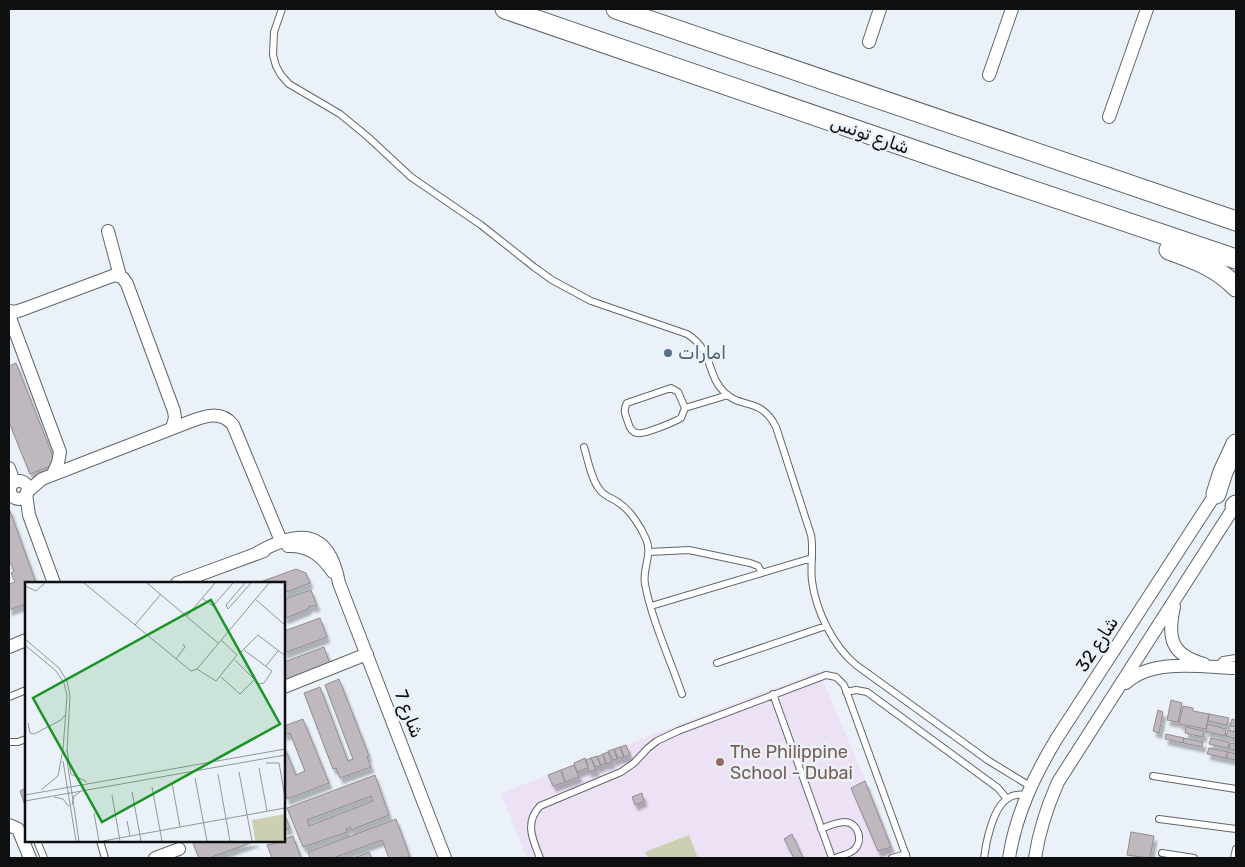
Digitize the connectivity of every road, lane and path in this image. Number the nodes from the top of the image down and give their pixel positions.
1 (282, 9) edge
2 (505, 9) edge
3 (616, 9) edge
4 (880, 9) edge
5 (1012, 9) edge
6 (1147, 9) edge
7 (869, 42) dead end
8 (989, 74) dead end
9 (1109, 117) dead end
10 (1002, 180) junction
11 (1234, 219) edge
12 (108, 231) dead end
13 (1236, 259) edge
14 (120, 276) junction
15 (1236, 288) edge
16 (9, 311) edge
17 (9, 315) edge
18 (728, 395) junction
19 (685, 408) junction
20 (172, 428) junction
21 (1236, 444) edge
22 (584, 447) dead end
23 (1236, 458) edge
24 (9, 468) edge
25 (53, 474) junction
26 (17, 493) edge
27 (1216, 494) junction
28 (1236, 505) edge
29 (281, 541) junction
30 (649, 552) junction
31 (257, 553) junction
32 (812, 558) junction
33 (762, 573) junction
34 (54, 582) edge
35 (180, 582) edge
36 (339, 583) junction
37 (1176, 598) junction
38 (651, 606) junction
39 (826, 626) junction
40 (25, 640) edge
41 (9, 647) edge
42 (367, 654) junction
43 (1236, 658) edge
44 (717, 663) dead end
45 (1216, 667) junction
46 (1236, 668) edge
47 (285, 687) edge
48 (25, 690) edge
49 (846, 692) junction
50 (682, 694) dead end
51 (774, 694) junction
52 (9, 696) edge
53 (1113, 696) junction
54 (25, 739) edge
55 (9, 742) edge
56 (1153, 776) dead end
57 (1236, 789) edge
58 (1028, 791) junction
59 (1007, 798) junction
60 (1159, 819) dead end
61 (9, 825) edge
62 (821, 829) junction
63 (1236, 829) edge
64 (38, 842) edge
65 (100, 842) edge
66 (179, 849) edge
67 (1236, 849) edge
68 (1162, 853) dead end
69 (906, 856) edge
70 (30, 858) edge
71 (44, 858) edge
72 (105, 858) edge
73 (155, 858) edge
74 (445, 858) edge
75 (540, 858) edge
76 (834, 858) edge
77 (892, 858) edge
78 (984, 858) edge
79 (1009, 858) edge
80 (1035, 858) edge
81 (1194, 858) edge
82 (1234, 858) edge

1 - 18 lane
2 - 10 main road, شارع تونس
3 - 11 main road, شارع تونس
4 - 7 street
5 - 8 street
6 - 9 street
10 - 13 main road, شارع تونس
10 - 15 main road
12 - 14 street
14 - 16 street
14 - 20 street
17 - 25 street
18 - 19 lane
18 - 32 lane
19 - 19 lane
20 - 25 street
20 - 29 street
21 - 27 main road
22 - 30 lane
23 - 27 street, شارع 32
24 - 26 street
25 - 26 street
26 - 34 street
27 - 58 street, شارع 32
28 - 37 street
29 - 31 street
29 - 36 street
30 - 33 lane
30 - 38 lane
31 - 35 street
31 - 36 street
32 - 33 lane
32 - 39 lane
33 - 38 lane
36 - 42 street, شارع 7
37 - 45 street
37 - 53 street
38 - 50 lane
39 - 44 lane
39 - 58 lane
40 - 41 street
42 - 47 street
42 - 74 street, شارع 7
43 - 45 lane
45 - 46 street
45 - 53 street
48 - 52 lane
49 - 51 lane
49 - 59 lane
49 - 69 lane
51 - 62 lane
51 - 75 lane
53 - 80 street
54 - 55 lane
56 - 57 lane
58 - 59 lane
58 - 79 street, شارع 32
59 - 78 lane
60 - 63 lane
61 - 70 street
62 - 76 lane
62 - 76 lane
64 - 71 lane
65 - 72 lane
66 - 73 street
67 - 82 lane
68 - 81 lane
69 - 77 lane

